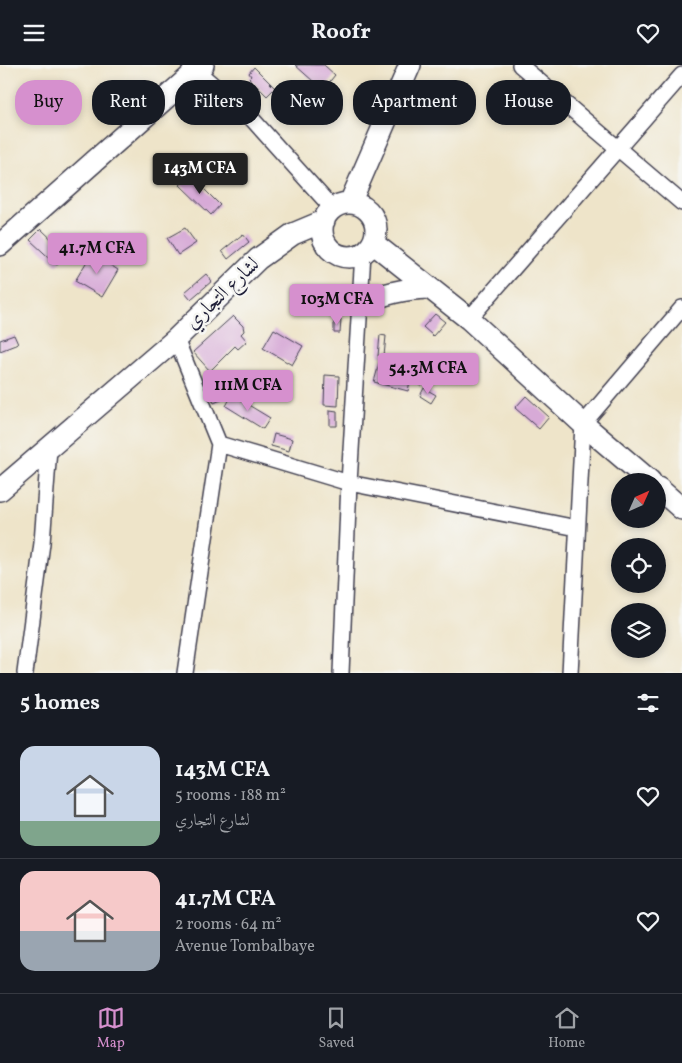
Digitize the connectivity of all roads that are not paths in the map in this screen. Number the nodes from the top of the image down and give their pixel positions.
1 (410, 65) edge
2 (520, 65) edge
3 (196, 67) edge
4 (682, 75) edge
5 (618, 147) junction
6 (682, 203) edge
7 (335, 211) junction
8 (0, 245) edge
9 (368, 248) junction
10 (429, 288) junction
11 (361, 304) junction
12 (682, 308) edge
13 (469, 319) junction
14 (176, 339) junction
15 (583, 424) junction
16 (219, 444) junction
17 (49, 448) junction
18 (641, 473) edge
19 (349, 483) junction
20 (0, 490) edge
21 (666, 495) edge
22 (682, 509) edge
23 (577, 528) junction
24 (25, 673) edge
25 (185, 673) edge
26 (341, 673) edge
27 (570, 673) edge

1 - 7 street
2 - 5 street
3 - 7 street
3 - 8 street
4 - 5 street
5 - 6 street
5 - 13 street
7 - 9 street
7 - 9 street
7 - 14 street, لشارع التجاري
9 - 10 street
9 - 11 street
10 - 11 street
10 - 13 street
11 - 19 street
12 - 15 street
13 - 15 street
14 - 16 street
14 - 17 street, لشارع التجاري
15 - 18 street
15 - 23 street
16 - 19 street
16 - 25 street
17 - 20 street, لشارع التجاري
17 - 24 street
19 - 23 street
19 - 26 street
21 - 22 street
23 - 27 street

